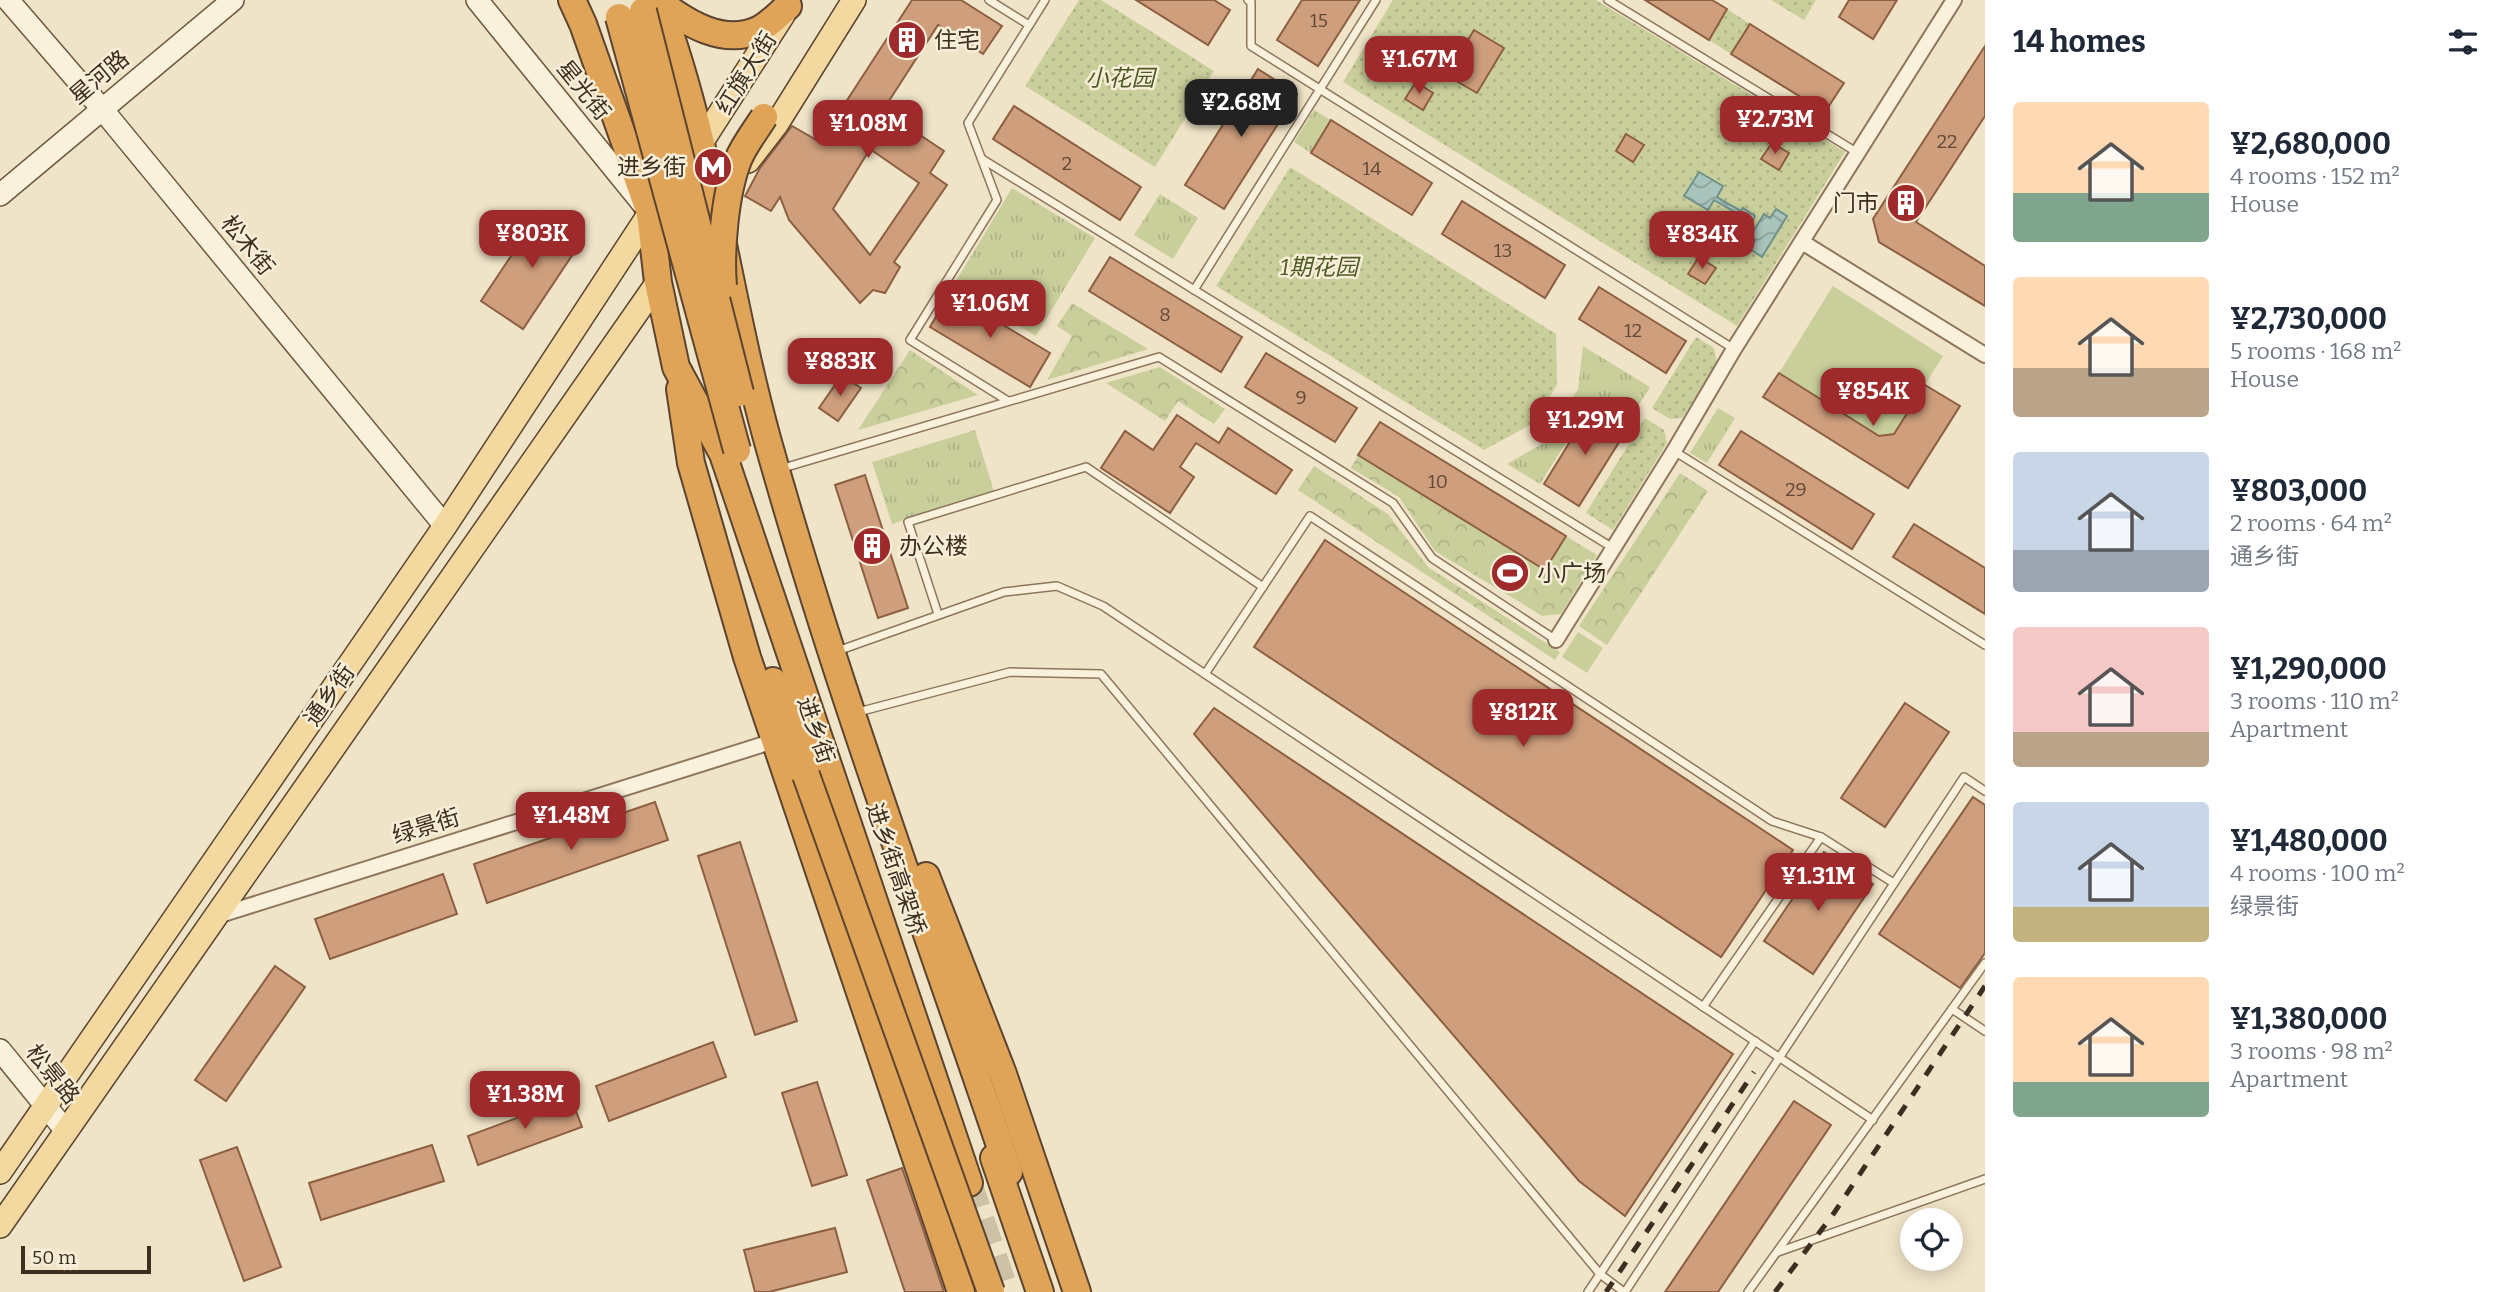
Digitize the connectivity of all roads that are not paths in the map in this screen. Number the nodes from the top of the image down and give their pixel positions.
1 (8, 0) edge
2 (233, 0) edge
3 (477, 0) edge
4 (572, 0) edge
5 (609, 0) edge
6 (835, 0) edge
7 (853, 0) edge
8 (989, 0) edge
9 (1045, 0) edge
10 (1248, 0) edge
11 (1376, 0) edge
12 (1608, 0) edge
13 (1954, 0) edge
14 (651, 1) edge
15 (790, 3) edge
16 (1029, 25) junction
17 (1319, 91) junction
18 (102, 109) junction
19 (764, 117) joint
20 (701, 143) junction
21 (1858, 153) junction
22 (982, 159) junction
23 (0, 195) edge
24 (716, 199) junction
25 (650, 212) junction
26 (1802, 242) junction
27 (658, 282) junction
28 (1194, 290) junction
29 (728, 344) junction
30 (1734, 349) junction
31 (1985, 355) edge
32 (747, 364) junction
33 (676, 368) junction
34 (1008, 401) junction
35 (745, 448) junction
36 (1674, 451) junction
37 (790, 466) junction
38 (701, 493) junction
39 (445, 526) junction
40 (1614, 548) junction
41 (1263, 587) junction
42 (938, 614) junction
43 (1556, 640) joint
44 (1985, 646) edge
45 (843, 649) junction
46 (1205, 674) junction
47 (862, 711) junction
48 (774, 741) junction
49 (1985, 791) edge
50 (1821, 837) junction
51 (1892, 882) junction
52 (212, 918) junction
53 (1985, 963) edge
54 (1703, 1007) junction
55 (1952, 1009) junction
56 (1985, 1031) edge
57 (1755, 1041) junction
58 (0, 1050) edge
59 (1777, 1056) junction
60 (991, 1079) junction
61 (939, 1096) junction
62 (46, 1106) junction
63 (896, 1108) junction
64 (1873, 1120) junction
65 (66, 1131) junction
66 (0, 1172) edge
67 (1985, 1180) edge
68 (969, 1183) tunnel mouth
69 (0, 1226) edge
70 (1777, 1252) junction
71 (1600, 1274) junction
72 (961, 1292) edge
73 (991, 1292) edge
74 (1022, 1292) edge
75 (1040, 1292) edge
76 (1077, 1292) edge
77 (1588, 1292) edge
78 (1625, 1292) edge
79 (1748, 1292) edge

1 - 18 street, 松木街
2 - 18 street, 星河路
3 - 25 street, 星光街
4 - 25 highway, 进乡街
5 - 35 highway, bridge
6 - 19 main road
7 - 24 main road
8 - 16 lane
9 - 16 lane
10 - 17 lane
11 - 17 lane
12 - 21 lane
13 - 21 street
14 - 15 highway
14 - 20 highway, 进乡街
14 - 29 highway, bridge
15 - 20 main road, 红旗大街
16 - 22 lane
17 - 28 lane
17 - 30 lane
18 - 23 street, 星河路
18 - 39 street, 松木街
19 - 29 highway, bridge
20 - 24 highway, 进乡街
20 - 25 highway, 红旗大街
21 - 26 street
22 - 28 lane
22 - 34 lane
24 - 27 highway
24 - 32 highway, 进乡街
25 - 27 highway, 进乡街
25 - 39 main road, 通乡街
26 - 30 street
26 - 31 street
27 - 33 highway, 进乡街
27 - 52 main road, 通乡街
28 - 40 lane
29 - 35 highway, bridge
30 - 36 street
32 - 37 highway
32 - 60 highway, 进乡街
33 - 38 highway
33 - 61 highway, 进乡街
34 - 37 lane
34 - 43 lane
35 - 74 highway, 进乡街高架桥
35 - 75 highway, 进乡街高架桥
36 - 40 street
36 - 44 lane
37 - 45 highway
38 - 48 highway
38 - 73 highway, bridge
39 - 62 main road, 通乡街
40 - 43 street
41 - 42 lane
41 - 46 lane
41 - 50 lane
42 - 45 lane
42 - 46 lane
45 - 47 highway
46 - 54 lane
47 - 60 highway
47 - 71 lane
48 - 52 street, 绿景街
48 - 63 highway
49 - 51 lane
50 - 51 lane
50 - 54 lane
51 - 59 lane
52 - 65 main road, 通乡街
53 - 55 lane
54 - 57 lane
55 - 56 lane
55 - 64 lane
57 - 59 lane
57 - 71 lane
58 - 62 street, 松景路
59 - 64 lane
59 - 78 lane
60 - 76 highway, 进乡街
61 - 63 highway
61 - 68 highway, 进乡街
62 - 65 street, 松景路
62 - 66 main road, 通乡街
63 - 72 highway
64 - 70 lane
65 - 69 main road, 通乡街
67 - 70 lane
70 - 79 lane
71 - 77 lane
71 - 78 lane

